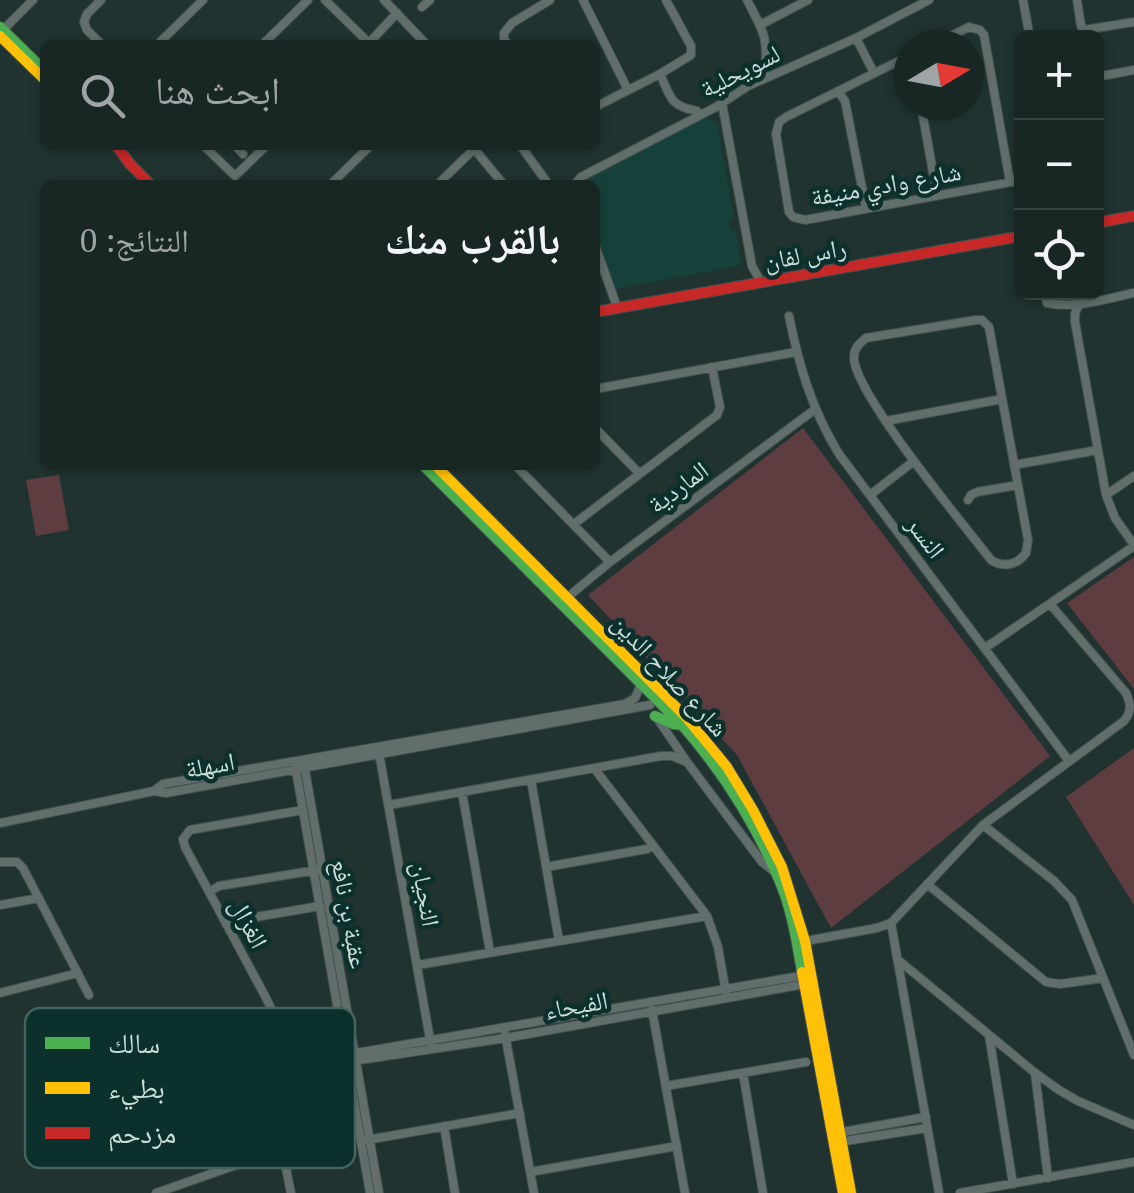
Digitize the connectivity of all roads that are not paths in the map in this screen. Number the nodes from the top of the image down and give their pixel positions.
1 (34, 0) edge
2 (101, 0) edge
3 (203, 0) edge
4 (308, 0) edge
5 (326, 0) edge
6 (384, 0) edge
7 (550, 0) edge
8 (584, 0) edge
9 (666, 0) edge
10 (747, 0) edge
11 (808, 0) edge
12 (929, 0) edge
13 (1023, 0) edge
14 (1077, 0) edge
15 (397, 14) junction
16 (1134, 22) edge
17 (760, 25) junction
18 (1029, 30) edge
19 (1, 31) edge
20 (984, 35) edge
21 (856, 38) junction
22 (97, 40) edge
23 (163, 40) edge
24 (267, 40) edge
25 (364, 40) edge
26 (372, 40) edge
27 (422, 40) edge
28 (505, 40) edge
29 (894, 63) edge
30 (40, 66) edge
31 (1134, 70) edge
32 (874, 73) junction
33 (40, 74) edge
34 (660, 74) junction
35 (1104, 76) edge
36 (764, 78) junction
37 (628, 90) junction
38 (838, 91) junction
39 (722, 103) junction
40 (600, 104) edge
41 (700, 115) junction
42 (924, 120) edge
43 (117, 150) edge
44 (119, 150) edge
45 (208, 150) edge
46 (240, 150) edge
47 (258, 150) edge
48 (366, 150) edge
49 (469, 150) edge
50 (475, 150) edge
51 (524, 150) edge
52 (246, 157) junction
53 (138, 180) edge
54 (147, 180) edge
55 (335, 180) edge
56 (442, 180) edge
57 (500, 180) edge
58 (545, 180) edge
59 (577, 180) edge
60 (1014, 181) edge
61 (1010, 182) junction
62 (937, 195) junction
63 (866, 208) junction
64 (1134, 220) edge
65 (1104, 225) edge
66 (1014, 240) edge
67 (1014, 240) edge
68 (600, 259) edge
69 (755, 283) junction
70 (1134, 293) edge
71 (1046, 300) edge
72 (1079, 304) junction
73 (616, 305) junction
74 (600, 310) edge
75 (600, 311) edge
76 (789, 316) dead end
77 (796, 352) junction
78 (712, 367) junction
79 (600, 388) edge
80 (1002, 399) junction
81 (814, 410) junction
82 (886, 422) junction
83 (600, 433) edge
84 (1098, 450) junction
85 (914, 461) junction
86 (1014, 466) junction
87 (429, 470) edge
88 (441, 470) edge
89 (520, 470) edge
90 (638, 473) junction
91 (1134, 476) edge
92 (1018, 484) junction
93 (870, 495) junction
94 (1106, 495) junction
95 (968, 500) dead end
96 (574, 524) junction
97 (1134, 546) edge
98 (610, 562) junction
99 (564, 600) junction
100 (1050, 604) junction
101 (985, 648) junction
102 (632, 675) junction
103 (639, 688) junction
104 (653, 711) junction
105 (684, 721) junction
106 (670, 739) junction
107 (379, 751) junction
108 (661, 756) junction
109 (686, 762) junction
110 (1069, 762) junction
111 (299, 764) junction
112 (594, 768) junction
113 (531, 780) junction
114 (462, 792) junction
115 (389, 805) junction
116 (303, 810) junction
117 (0, 823) edge
118 (983, 825) junction
119 (652, 845) junction
120 (0, 862) edge
121 (546, 867) junction
122 (318, 870) junction
123 (780, 872) junction
124 (927, 884) junction
125 (209, 892) junction
126 (39, 898) junction
127 (0, 905) edge
128 (320, 906) junction
129 (706, 916) junction
130 (890, 923) junction
131 (226, 924) junction
132 (559, 941) junction
133 (801, 942) junction
134 (490, 952) junction
135 (897, 959) junction
136 (418, 964) junction
137 (78, 973) junction
138 (1103, 978) junction
139 (808, 980) junction
140 (0, 993) edge
141 (89, 994) dead end
142 (726, 995) junction
143 (652, 1007) junction
144 (271, 1008) edge
145 (340, 1008) edge
146 (341, 1008) edge
147 (505, 1033) junction
148 (990, 1035) junction
149 (431, 1046) junction
150 (1134, 1055) edge
151 (355, 1057) edge
152 (806, 1062) dead end
153 (1034, 1072) junction
154 (743, 1073) junction
155 (355, 1085) edge
156 (666, 1086) junction
157 (355, 1110) edge
158 (520, 1114) junction
159 (926, 1117) junction
160 (1134, 1125) edge
161 (444, 1126) junction
162 (928, 1128) junction
163 (838, 1138) junction
164 (365, 1140) junction
165 (677, 1146) junction
166 (1134, 1162) edge
167 (226, 1168) edge
168 (286, 1168) edge
169 (530, 1172) junction
170 (1048, 1178) junction
171 (1013, 1184) junction
172 (156, 1193) edge
173 (291, 1193) edge
174 (370, 1193) edge
175 (379, 1193) edge
176 (455, 1193) edge
177 (534, 1193) edge
178 (685, 1193) edge
179 (763, 1193) edge
180 (843, 1193) edge
181 (851, 1193) edge
182 (939, 1193) edge
183 (960, 1193) edge

1 - 19 street
2 - 22 street
3 - 23 street
4 - 24 street
5 - 25 street
6 - 15 street
7 - 28 street
8 - 37 street
9 - 34 street
10 - 17 street
11 - 17 street
12 - 21 street, لسويحلية
13 - 18 street
14 - 16 street
15 - 26 street
15 - 27 street
17 - 36 street
19 - 30 street
19 - 33 street
20 - 61 street
21 - 32 street
21 - 36 street, لسويحلية
29 - 32 street, شارع وادي منيفة
31 - 35 street
32 - 38 street, شارع وادي منيفة
34 - 37 street
34 - 41 street
36 - 39 street, لسويحلية
37 - 40 street
38 - 63 street
38 - 63 street, شارع وادي منيفة
39 - 41 street, لسويحلية
39 - 69 street
41 - 59 street, لسويحلية
42 - 62 street
43 - 53 street
44 - 54 street
45 - 52 street
46 - 52 street
47 - 52 street
48 - 55 street
49 - 56 street
50 - 57 street
51 - 58 street
60 - 61 street, شارع وادي منيفة
61 - 62 street, شارع وادي منيفة
62 - 63 street, شارع وادي منيفة
64 - 65 street
66 - 69 street, راس لفان
67 - 75 street, راس لفان
68 - 73 street
69 - 73 street, راس لفان
70 - 72 street
71 - 72 street
72 - 84 street
73 - 74 street, راس لفان
76 - 77 street, النسر
77 - 78 street
77 - 81 street, النسر
78 - 79 street
78 - 90 street
80 - 82 street
80 - 82 street
80 - 86 street
81 - 93 street, النسر
81 - 98 street, الماردية
82 - 85 street
83 - 90 street
84 - 86 street
84 - 94 street
85 - 92 street
85 - 93 street
86 - 92 street
87 - 99 street, شارع صلاح الدين
88 - 99 street, شارع صلاح الدين
89 - 96 street
90 - 96 street
91 - 94 street
92 - 95 street
93 - 101 street, النسر
94 - 97 street
96 - 98 street
97 - 100 street
98 - 99 street, الماردية
99 - 102 street, شارع صلاح الدين
99 - 105 street, شارع صلاح الدين
100 - 101 street
100 - 110 street
101 - 110 street, النسر
102 - 103 street, شارع صلاح الدين
102 - 105 street, شارع صلاح الدين
103 - 104 street, شارع صلاح الدين
103 - 107 street, اسهلة
104 - 105 street
104 - 106 street, شارع صلاح الدين
104 - 107 street, اسهلة
105 - 123 street, شارع صلاح الدين
106 - 108 street
106 - 109 street, شارع صلاح الدين
107 - 111 street, اسهلة
107 - 115 street, النجيان
108 - 109 street
108 - 112 street
109 - 123 street, شارع صلاح الدين
110 - 118 street
111 - 116 street, عقبة بن نافع
111 - 117 street, اسهلة
111 - 122 street, عقبة بن نافع
112 - 113 street
112 - 119 street
113 - 114 street
113 - 121 street
114 - 115 street
114 - 134 street
115 - 136 street, النجيان
116 - 122 street, عقبة بن نافع
116 - 125 street, الغزال
118 - 124 street
118 - 138 street
119 - 121 street
119 - 129 street
120 - 126 street
121 - 132 street
122 - 125 street
122 - 128 street, عقبة بن نافع
122 - 146 street, عقبة بن نافع
123 - 133 street, شارع صلاح الدين
124 - 130 street
124 - 138 street
125 - 131 street, الغزال
126 - 127 street
126 - 137 street
128 - 131 street
128 - 145 street, عقبة بن نافع
129 - 132 street
129 - 142 street
130 - 133 street
130 - 135 street
131 - 144 street, الغزال
132 - 134 street
133 - 139 street, شارع صلاح الدين
134 - 136 street
135 - 148 street
135 - 159 street
136 - 149 street, النجيان
137 - 140 street
137 - 141 street
138 - 150 street
139 - 142 street, الفيحاء
139 - 163 street, شارع صلاح الدين
142 - 143 street, الفيحاء
143 - 147 street, الفيحاء
143 - 156 street
147 - 149 street, الفيحاء
147 - 158 street
148 - 153 street
148 - 171 street
149 - 151 street, الفيحاء
152 - 154 street
153 - 160 street
153 - 170 street
154 - 156 street
154 - 179 street
155 - 164 street, عقبة بن نافع
156 - 165 street
157 - 164 street, عقبة بن نافع
158 - 161 street
158 - 169 street
159 - 162 street
159 - 163 street
161 - 164 street
161 - 176 street
162 - 163 street
162 - 182 street
163 - 180 street, شارع صلاح الدين
163 - 181 street, شارع صلاح الدين
164 - 174 street, عقبة بن نافع
164 - 175 street, عقبة بن نافع
165 - 169 street
165 - 178 street
166 - 170 street
167 - 172 street
168 - 173 street
169 - 177 street
170 - 171 street
171 - 183 street

